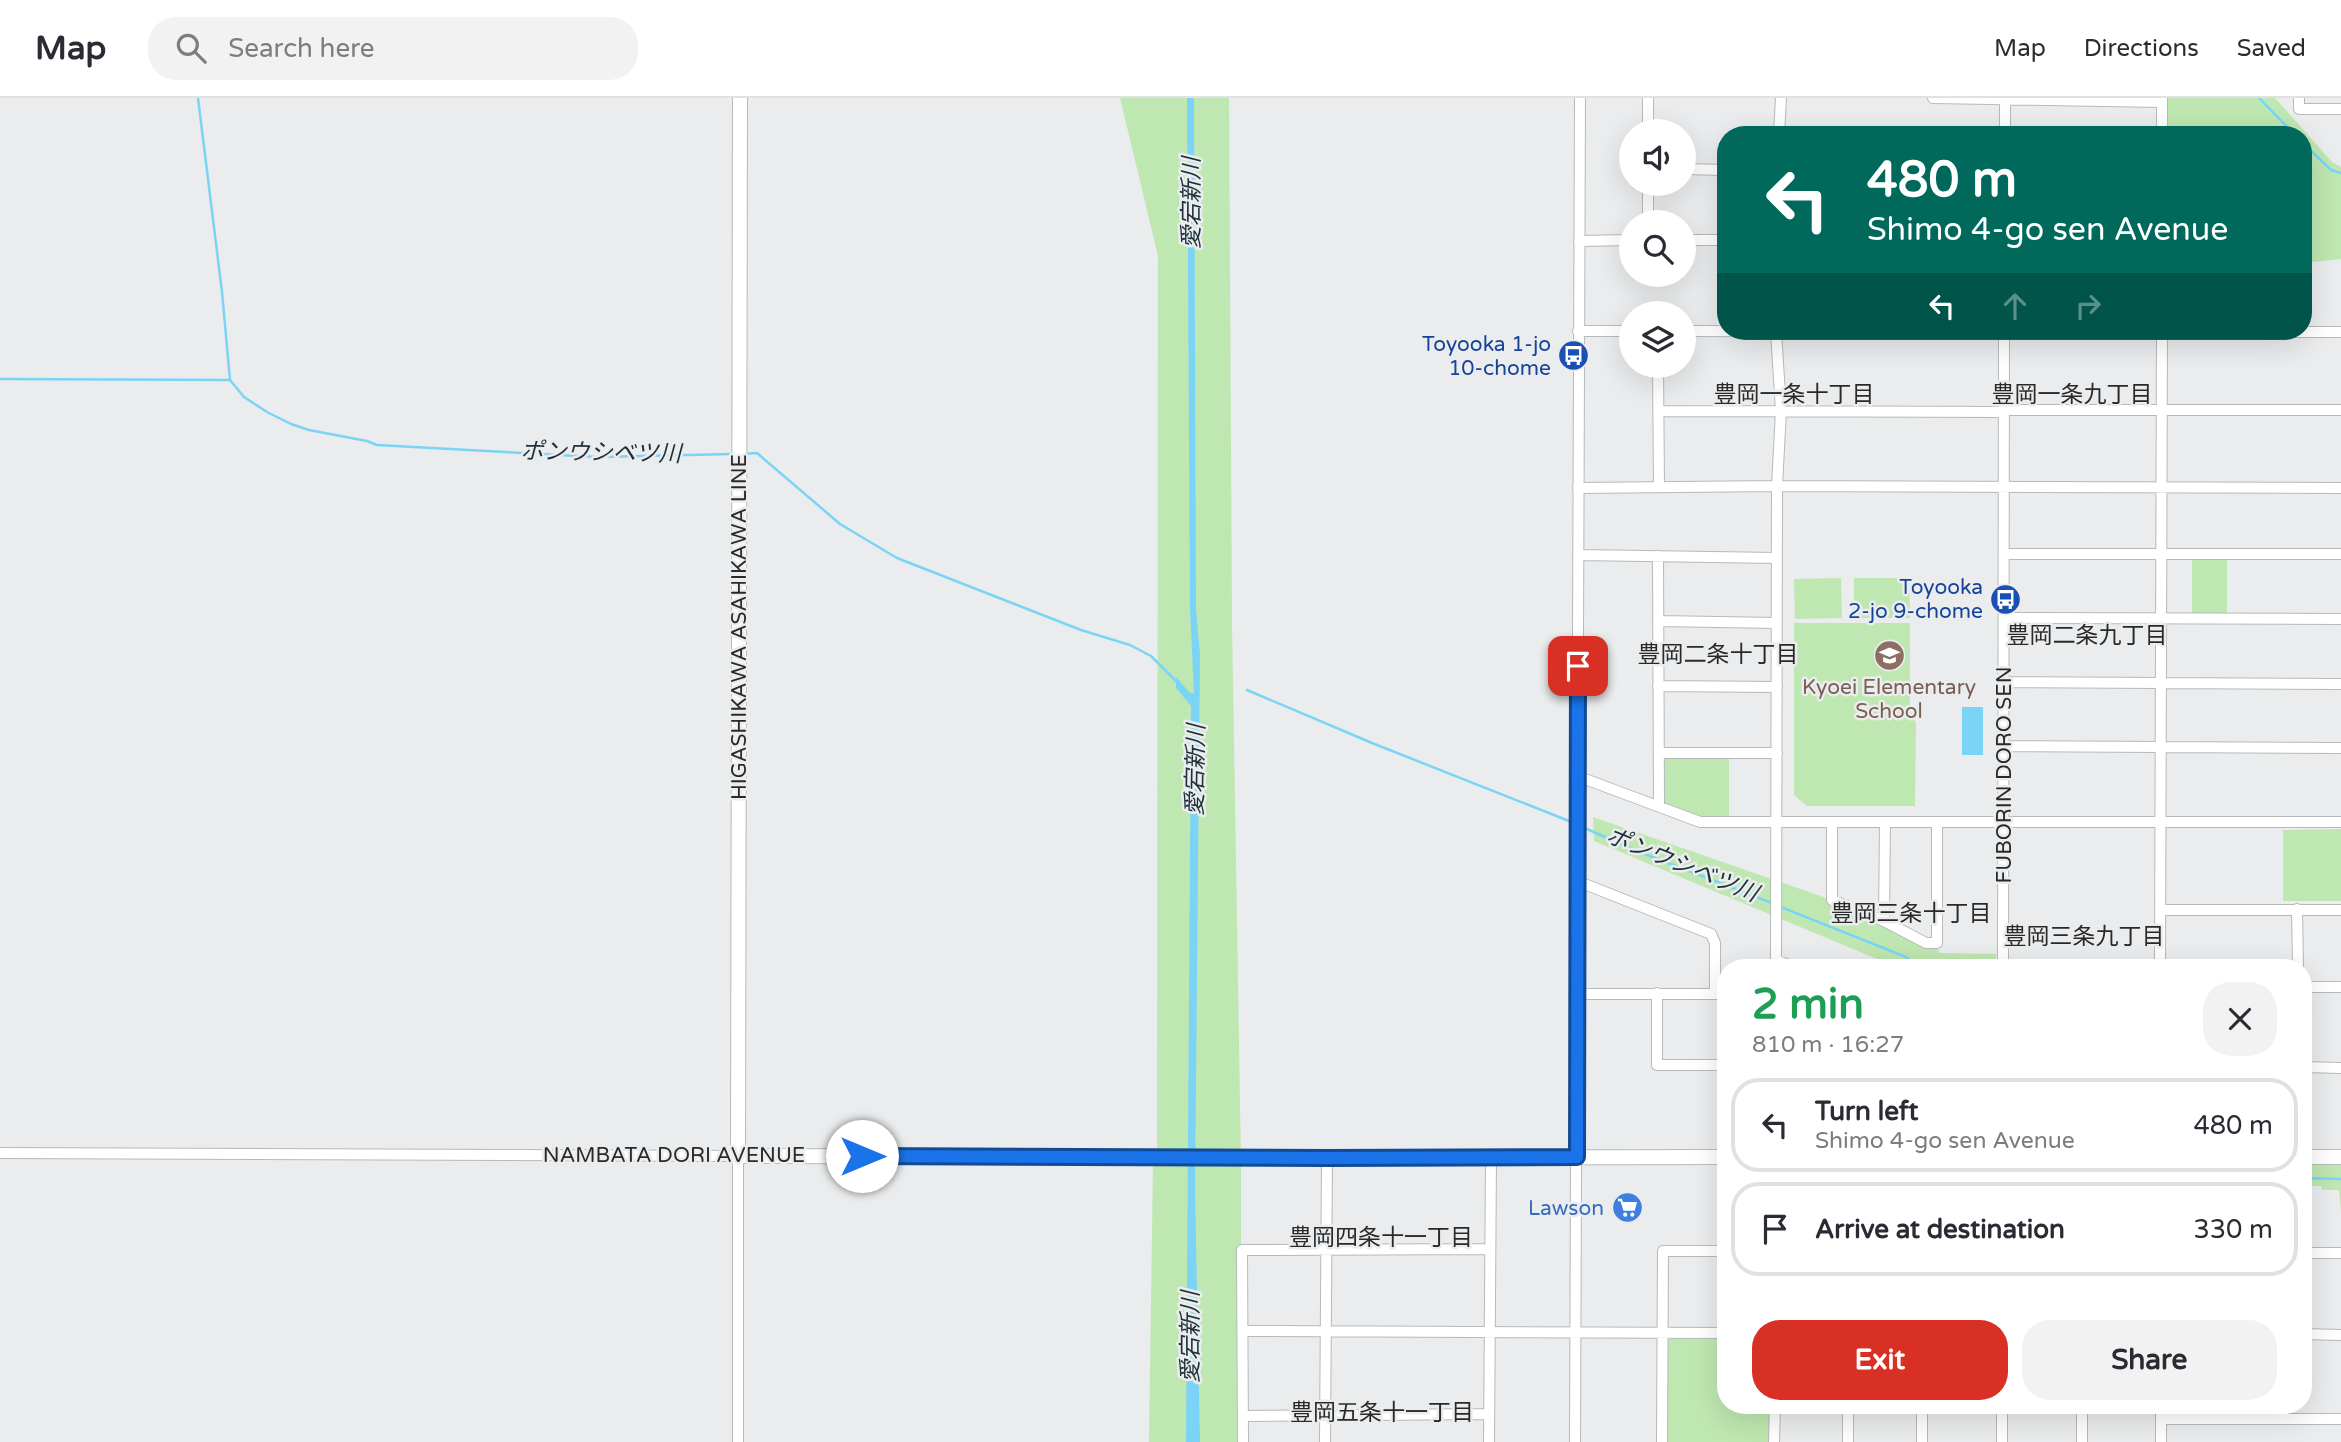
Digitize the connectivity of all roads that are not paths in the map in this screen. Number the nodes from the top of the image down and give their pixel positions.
1 (740, 98) edge
2 (1580, 98) edge
3 (1648, 98) edge
4 (1781, 98) edge
5 (1933, 98) edge
6 (2299, 98) edge
7 (2005, 99) edge
8 (2162, 100) edge
9 (2341, 109) edge
10 (1648, 119) edge
11 (1779, 126) edge
12 (2005, 126) edge
13 (2162, 126) edge
14 (1696, 169) edge
15 (1717, 170) edge
16 (1619, 240) edge
17 (1696, 240) edge
18 (1717, 240) edge
19 (1579, 241) junction
20 (1578, 331) junction
21 (1619, 331) edge
22 (1696, 331) edge
23 (1717, 331) edge
24 (2312, 332) edge
25 (2341, 332) edge
26 (1777, 340) edge
27 (2004, 340) edge
28 (2162, 340) edge
29 (1658, 378) edge
30 (2162, 410) junction
31 (2341, 410) edge
32 (1658, 411) junction
33 (1781, 411) junction
34 (2004, 411) junction
35 (1777, 486) junction
36 (2004, 487) junction
37 (2161, 487) junction
38 (1578, 488) junction
39 (1659, 488) junction
40 (2341, 488) edge
41 (2004, 554) junction
42 (2161, 554) junction
43 (2341, 554) edge
44 (1578, 555) junction
45 (1658, 556) junction
46 (1777, 558) junction
47 (2004, 618) junction
48 (2161, 618) junction
49 (2341, 619) edge
50 (1658, 621) junction
51 (1777, 623) junction
52 (2004, 682) junction
53 (2161, 683) junction
54 (2341, 684) edge
55 (1658, 686) junction
56 (1777, 687) junction
57 (2004, 746) junction
58 (2160, 747) junction
59 (2341, 748) edge
60 (1659, 753) junction
61 (1777, 753) junction
62 (1577, 776) junction
63 (1659, 806) junction
64 (1776, 822) junction
65 (1832, 822) junction
66 (1885, 822) junction
67 (1937, 822) junction
68 (2004, 822) junction
69 (2160, 822) junction
70 (2341, 822) edge
71 (1577, 881) junction
72 (2297, 909) junction
73 (2160, 910) junction
74 (2341, 910) edge
75 (1885, 921) junction
76 (1776, 959) edge
77 (2003, 959) edge
78 (2160, 959) edge
79 (2298, 959) edge
80 (1717, 963) edge
81 (2312, 987) edge
82 (2341, 987) edge
83 (1657, 993) junction
84 (1576, 994) junction
85 (1717, 994) edge
86 (1717, 1065) edge
87 (2312, 1068) edge
88 (2341, 1068) edge
89 (0, 1153) edge
90 (738, 1156) junction
91 (1577, 1157) junction
92 (1717, 1157) edge
93 (2312, 1157) edge
94 (2341, 1157) edge
95 (1327, 1158) junction
96 (1491, 1158) junction
97 (1326, 1249) junction
98 (1489, 1249) junction
99 (1717, 1251) edge
100 (2312, 1253) edge
101 (2341, 1253) edge
102 (1326, 1330) junction
103 (1243, 1331) junction
104 (1490, 1331) junction
105 (1576, 1332) junction
106 (1662, 1332) junction
107 (1717, 1333) edge
108 (2312, 1334) edge
109 (2341, 1335) edge
110 (1326, 1414) junction
111 (1489, 1414) junction
112 (1775, 1414) edge
113 (1848, 1414) edge
114 (1922, 1414) edge
115 (2003, 1414) edge
116 (2082, 1414) edge
117 (2161, 1414) edge
118 (1243, 1416) junction
119 (2161, 1419) junction
120 (2341, 1419) edge
121 (738, 1442) edge
122 (1243, 1442) edge
123 (1325, 1442) edge
124 (1489, 1442) edge
125 (1575, 1442) edge
126 (1662, 1442) edge
127 (1774, 1442) edge
128 (1848, 1442) edge
129 (1922, 1442) edge
130 (2002, 1442) edge
131 (2082, 1442) edge
132 (2161, 1442) edge

1 - 90 main road, HIGASHIKAWA ASAHIKAWA LINE
2 - 19 street
3 - 10 street
4 - 11 street
5 - 7 street
6 - 9 street
7 - 8 street
7 - 12 street
8 - 13 street
14 - 15 street
16 - 19 street
17 - 18 street
19 - 20 street
20 - 21 street
20 - 38 street
22 - 23 street
24 - 25 street
26 - 33 street
27 - 34 street, FUBORIN DORO SEN
28 - 30 street
29 - 32 street
30 - 31 street
30 - 34 street
30 - 37 street
32 - 33 street
32 - 39 street
33 - 34 street
33 - 35 street
34 - 36 street, FUBORIN DORO SEN
35 - 36 street
35 - 39 street
35 - 46 street
36 - 37 street
36 - 41 street, FUBORIN DORO SEN
37 - 40 street
37 - 42 street
38 - 39 street
38 - 44 street
41 - 42 street
41 - 47 street, FUBORIN DORO SEN
42 - 43 street
42 - 48 street
44 - 45 street
44 - 62 street
45 - 46 street
45 - 50 street
46 - 51 street
47 - 48 street
47 - 52 street, FUBORIN DORO SEN
48 - 49 street
48 - 53 street
50 - 51 street
50 - 55 street
51 - 56 street
52 - 53 street
52 - 57 street, FUBORIN DORO SEN
53 - 54 street
53 - 58 street
55 - 56 street
55 - 60 street
56 - 61 street
57 - 58 street
57 - 68 street, FUBORIN DORO SEN
58 - 59 street
58 - 69 street
60 - 61 street
60 - 63 street
61 - 64 street
62 - 63 street
62 - 71 street
63 - 64 street
64 - 65 street
64 - 76 street
65 - 66 street
65 - 75 street
66 - 67 street
66 - 75 street
67 - 68 street
67 - 75 street
68 - 69 street
68 - 77 street, FUBORIN DORO SEN
69 - 70 street
69 - 73 street
71 - 80 street
71 - 84 street
72 - 73 street
72 - 74 street
72 - 79 street
73 - 78 street
81 - 82 street
83 - 84 street
83 - 85 street
83 - 86 street
84 - 91 street
87 - 88 street
89 - 90 street, NAMBATA DORI AVENUE
90 - 95 main road, NAMBATA DORI AVENUE
90 - 121 street
91 - 92 main road, NAMBATA DORI AVENUE
91 - 96 main road, NAMBATA DORI AVENUE
91 - 105 street
93 - 94 main road
95 - 96 main road, NAMBATA DORI AVENUE
95 - 97 street
96 - 98 street
97 - 98 street
97 - 102 street
97 - 103 street
98 - 104 street
99 - 106 street
100 - 101 street
102 - 103 street
102 - 104 street
102 - 110 street
103 - 118 street
104 - 105 street
104 - 111 street
105 - 106 street
105 - 125 street
106 - 107 street
106 - 126 street
108 - 109 street
110 - 111 street
110 - 118 street
110 - 123 street
111 - 124 street
112 - 127 street
113 - 128 street
114 - 129 street
115 - 130 street
116 - 131 street
117 - 119 street
118 - 122 street
119 - 120 street
119 - 132 street

